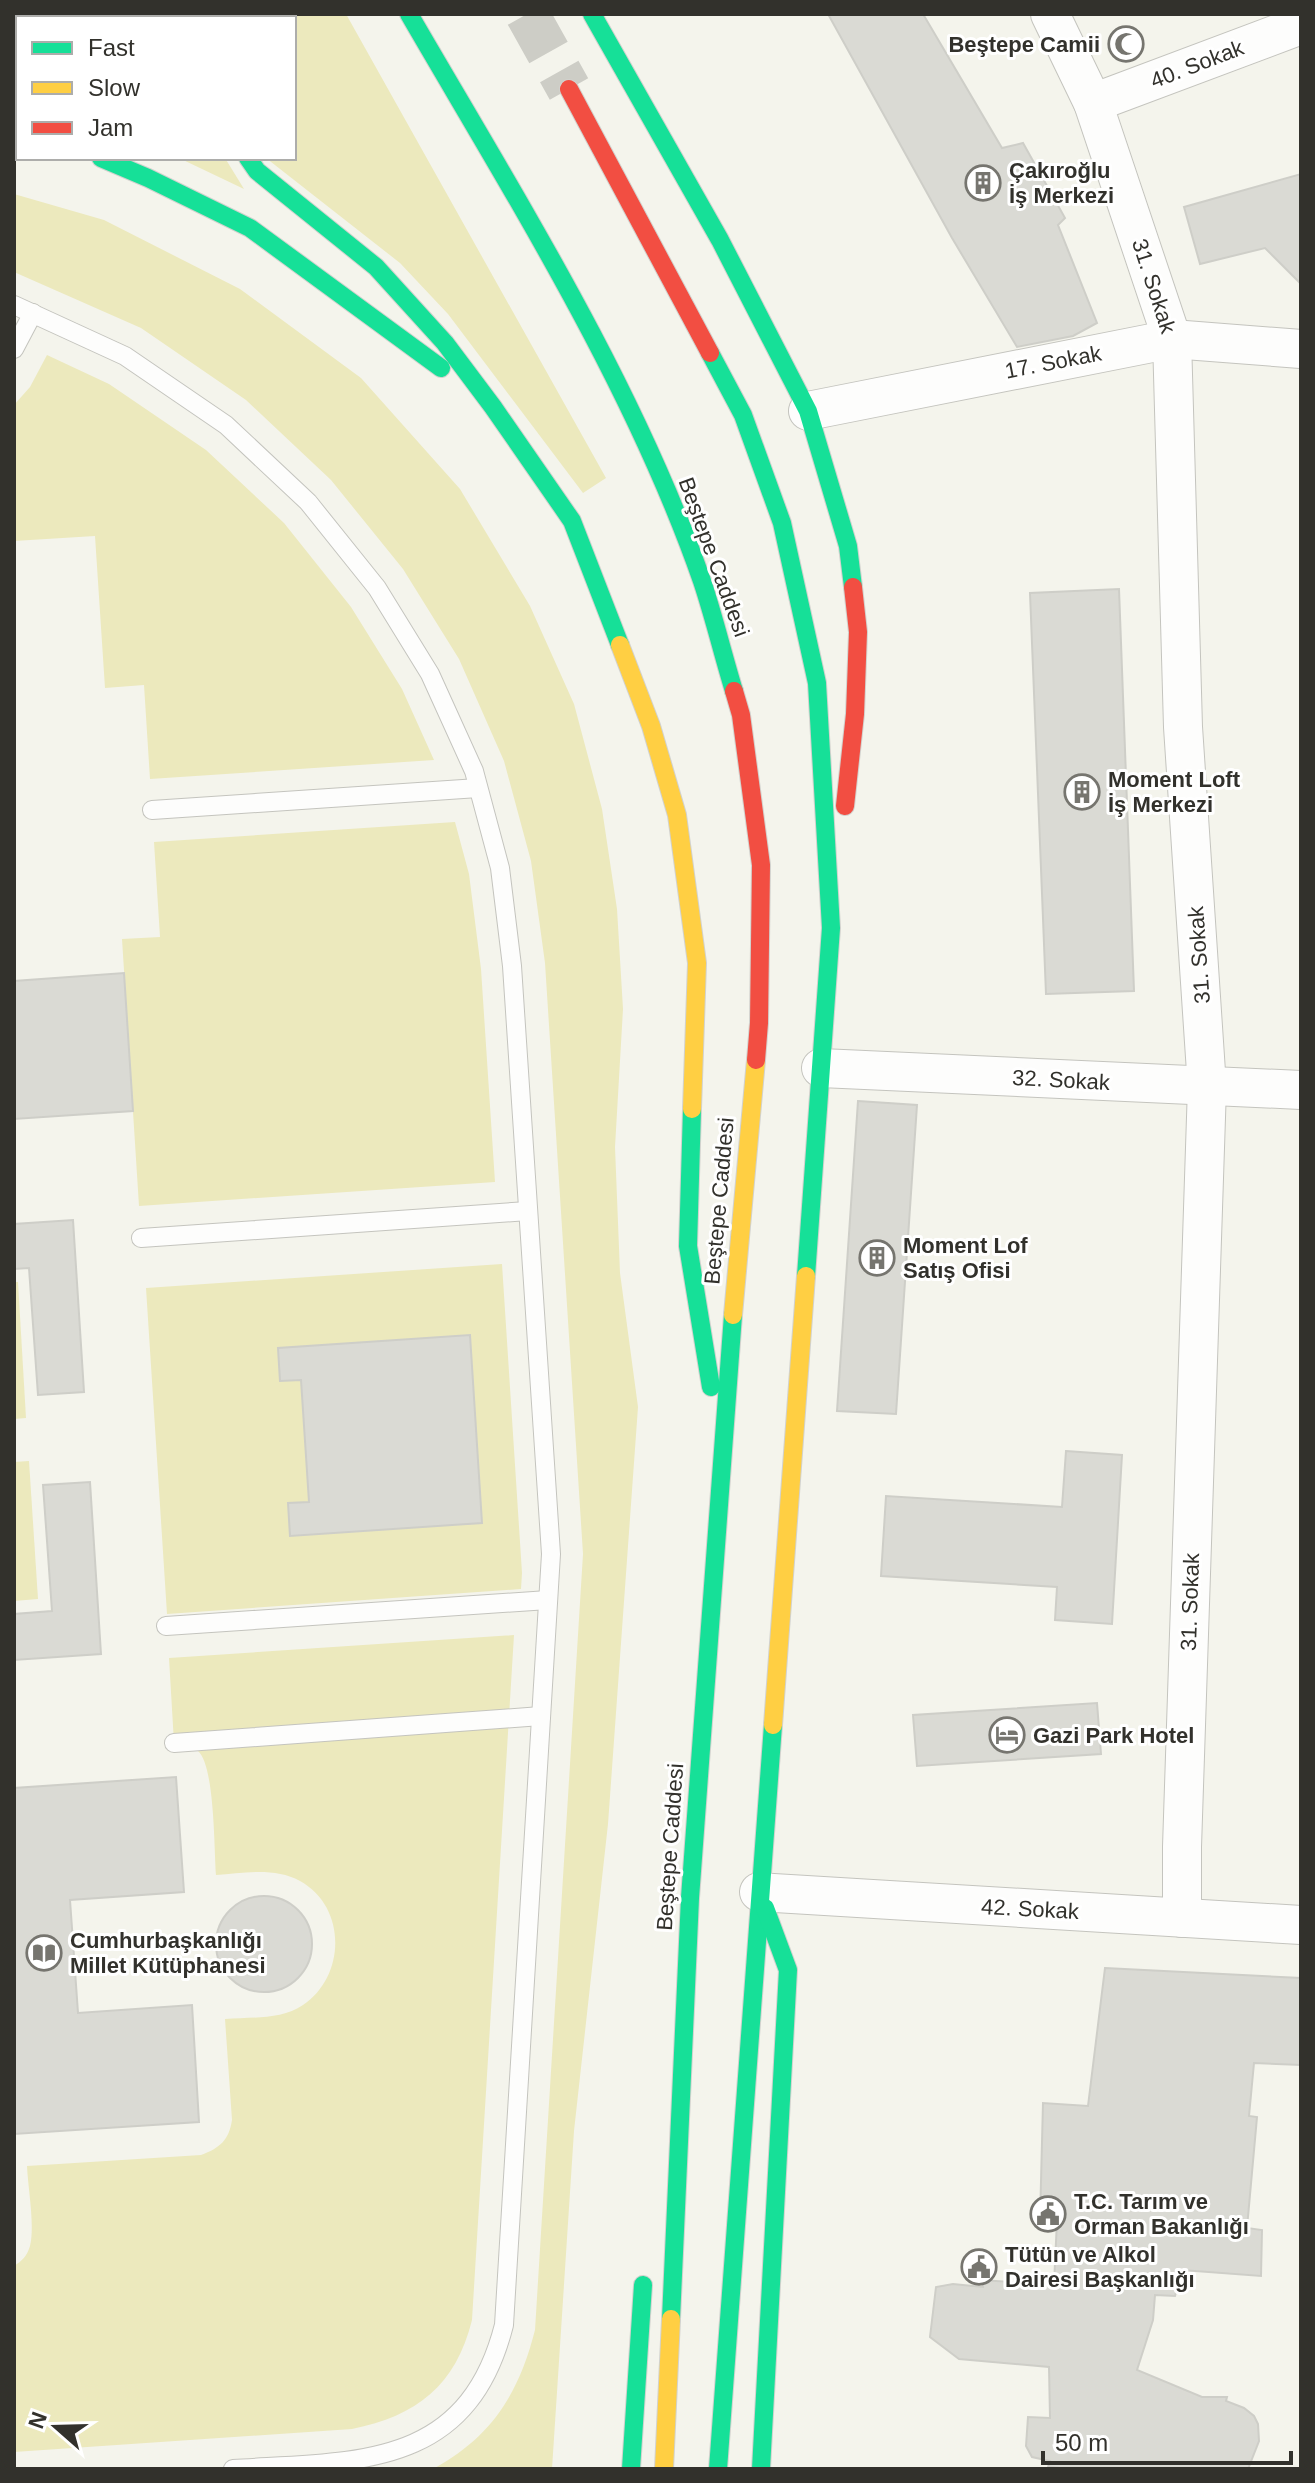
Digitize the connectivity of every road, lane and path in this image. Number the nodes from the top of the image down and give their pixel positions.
1 (409, 14) edge
2 (582, 14) edge
3 (1050, 14) edge
4 (596, 21) edge
5 (1286, 24) edge
6 (569, 89) tunnel mouth
7 (1093, 103) junction
8 (106, 160) edge
9 (249, 160) edge
10 (14, 305) edge
11 (33, 313) junction
12 (1172, 339) junction
13 (14, 349) edge
14 (1301, 349) edge
15 (493, 407) junction
16 (808, 411) junction
17 (478, 788) junction
18 (152, 810) dead end
19 (831, 928) junction
20 (821, 1068) junction
21 (1207, 1087) junction
22 (1301, 1090) edge
23 (528, 1211) junction
24 (141, 1238) dead end
25 (722, 1459) junction
26 (548, 1600) junction
27 (166, 1626) dead end
28 (541, 1716) junction
29 (174, 1743) dead end
30 (759, 1892) junction
31 (690, 1898) junction
32 (1182, 1918) junction
33 (1301, 1925) edge
34 (662, 2107) dead end
35 (644, 2270) dead end
36 (233, 2469) edge
37 (631, 2469) edge
38 (664, 2469) edge
39 (718, 2469) edge
40 (761, 2469) edge

1 - 25 main road, Beştepe Caddesi
2 - 4 main road
3 - 7 street, 31. Sokak
4 - 16 main road
5 - 7 street, 40. Sokak
6 - 19 main road
7 - 12 street, 31. Sokak
8 - 15 main road
9 - 15 main road
10 - 11 lane
11 - 13 lane
11 - 17 lane
12 - 14 street, 17. Sokak
12 - 16 street, 17. Sokak
12 - 21 street, 31. Sokak
15 - 25 main road
16 - 19 main road
17 - 18 lane
17 - 23 lane
19 - 20 main road
20 - 21 street, 32. Sokak
20 - 30 main road
21 - 22 street, 32. Sokak
21 - 32 street, 31. Sokak
23 - 24 lane
23 - 26 lane
25 - 31 main road, Beştepe Caddesi
26 - 27 lane
26 - 28 lane
28 - 29 lane
28 - 36 lane
30 - 32 street, 42. Sokak
30 - 39 main road
30 - 40 main road
31 - 34 main road
31 - 38 main road, Beştepe Caddesi
32 - 33 street, 42. Sokak
35 - 37 main road

